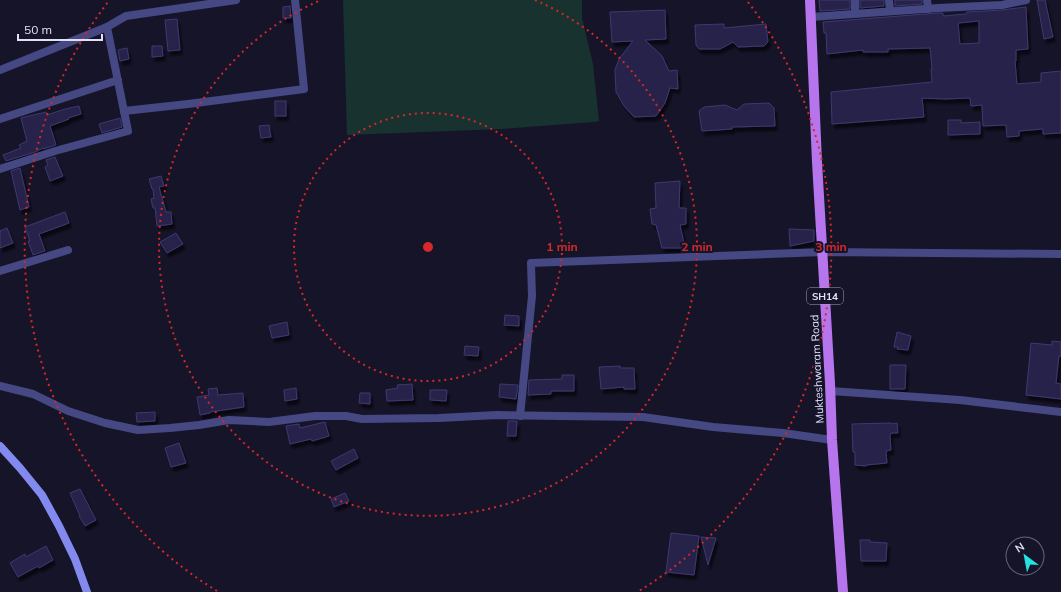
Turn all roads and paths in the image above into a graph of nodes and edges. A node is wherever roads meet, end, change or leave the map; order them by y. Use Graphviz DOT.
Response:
graph roads {
  1 [pos="236,0"];
  2 [pos="296,0"];
  3 [pos="810,0"];
  4 [pos="855,0"];
  5 [pos="889,0"];
  6 [pos="1026,0"];
  7 [pos="928,4"];
  8 [pos="890,11"];
  9 [pos="856,14"];
  10 [pos="810,17"];
  11 [pos="107,27"];
  12 [pos="0,70"];
  13 [pos="118,80"];
  14 [pos="124,111"];
  15 [pos="0,119"];
  16 [pos="0,169"];
  17 [pos="68,250"];
  18 [pos="823,252"];
  19 [pos="1061,254"];
  20 [pos="0,271"];
  21 [pos="0,386"];
  22 [pos="831,391"];
  23 [pos="1061,412"];
  24 [pos="520,416"];
  25 [pos="832,440"];
  26 [pos="0,446"];
  27 [pos="87,592"];
  28 [pos="843,592"];
  1 -- 11 [label="street"];
  2 -- 14 [label="street"];
  3 -- 10 [label="main road, Mukteshwaram Road / SH14"];
  4 -- 9 [label="street"];
  5 -- 8 [label="street"];
  6 -- 7 [label="street"];
  7 -- 8 [label="street"];
  8 -- 9 [label="street"];
  9 -- 10 [label="street"];
  10 -- 18 [label="main road, Mukteshwaram Road / SH14"];
  11 -- 12 [label="street"];
  11 -- 13 [label="street"];
  13 -- 14 [label="street"];
  13 -- 15 [label="street"];
  14 -- 16 [label="street"];
  17 -- 20 [label="street"];
  18 -- 19 [label="street"];
  18 -- 22 [label="main road, Mukteshwaram Road / SH14"];
  18 -- 24 [label="street"];
  21 -- 24 [label="street"];
  22 -- 23 [label="street"];
  22 -- 25 [label="main road, Mukteshwaram Road / SH14"];
  24 -- 25 [label="street"];
  25 -- 28 [label="main road, Mukteshwaram Road / SH14"];
  26 -- 27 [label="main road"];
}
